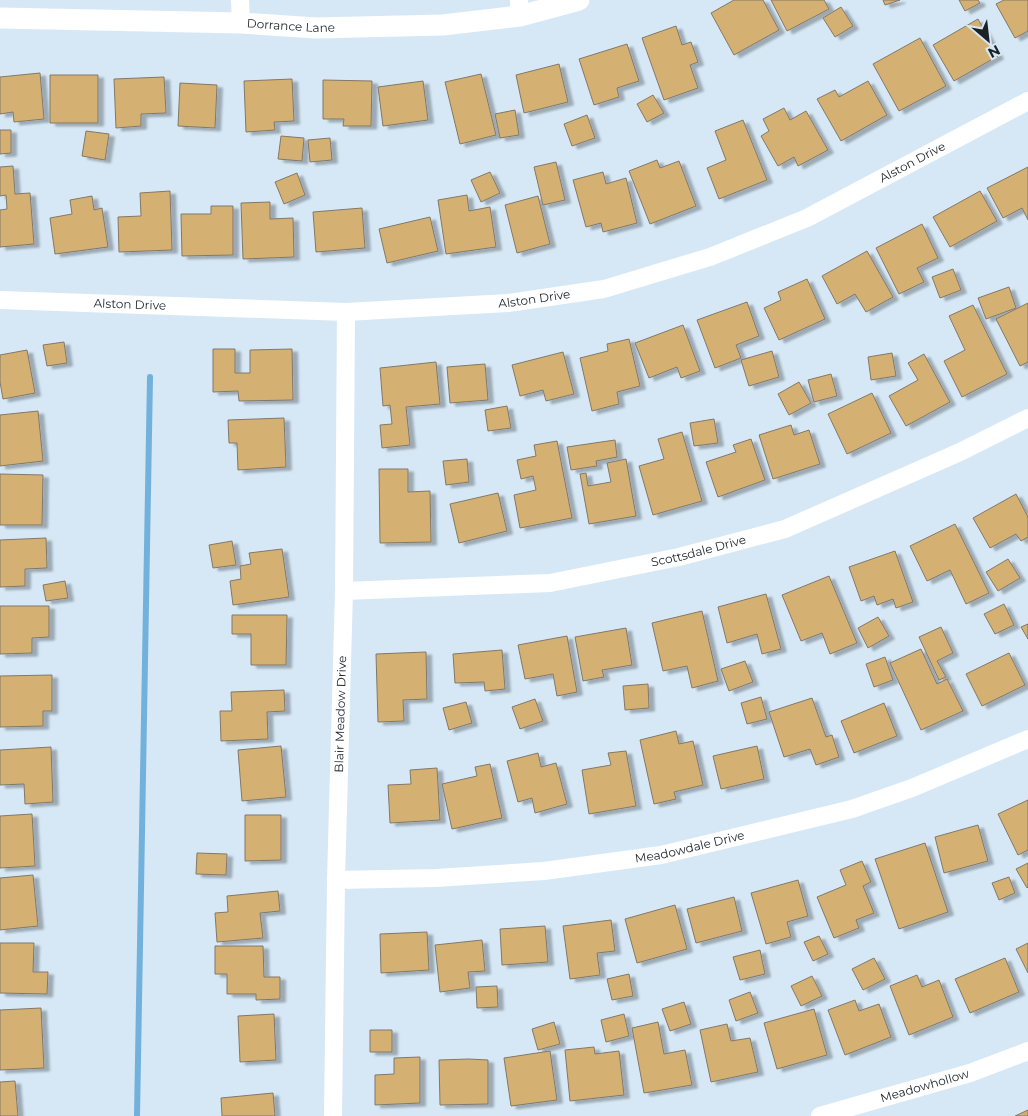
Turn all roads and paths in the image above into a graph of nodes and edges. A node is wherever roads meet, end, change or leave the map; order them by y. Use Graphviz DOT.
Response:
graph roads {
  1 [pos="240,0"];
  2 [pos="579,0"];
  3 [pos="520,8"];
  4 [pos="0,18"];
  5 [pos="241,23"];
  6 [pos="1028,101"];
  7 [pos="0,300"];
  8 [pos="346,312"];
  9 [pos="1028,418"];
  10 [pos="344,591"];
  11 [pos="1028,740"];
  12 [pos="336,880"];
  13 [pos="1028,1051"];
  14 [pos="333,1116"];
  15 [pos="820,1116"];
  1 -- 5 [label="street"];
  2 -- 3 [label="street, Dorrance Lane"];
  3 -- 5 [label="street, Dorrance Lane"];
  4 -- 5 [label="street, Dorrance Lane"];
  6 -- 8 [label="street, Alston Drive"];
  7 -- 8 [label="street, Alston Drive"];
  8 -- 10 [label="street, Blair Meadow Drive"];
  9 -- 10 [label="street, Scottsdale Drive"];
  10 -- 12 [label="street, Blair Meadow Drive"];
  11 -- 12 [label="street, Meadowdale Drive"];
  12 -- 14 [label="street, Blair Meadow Drive"];
  13 -- 15 [label="street, Meadowhollow"];
}
